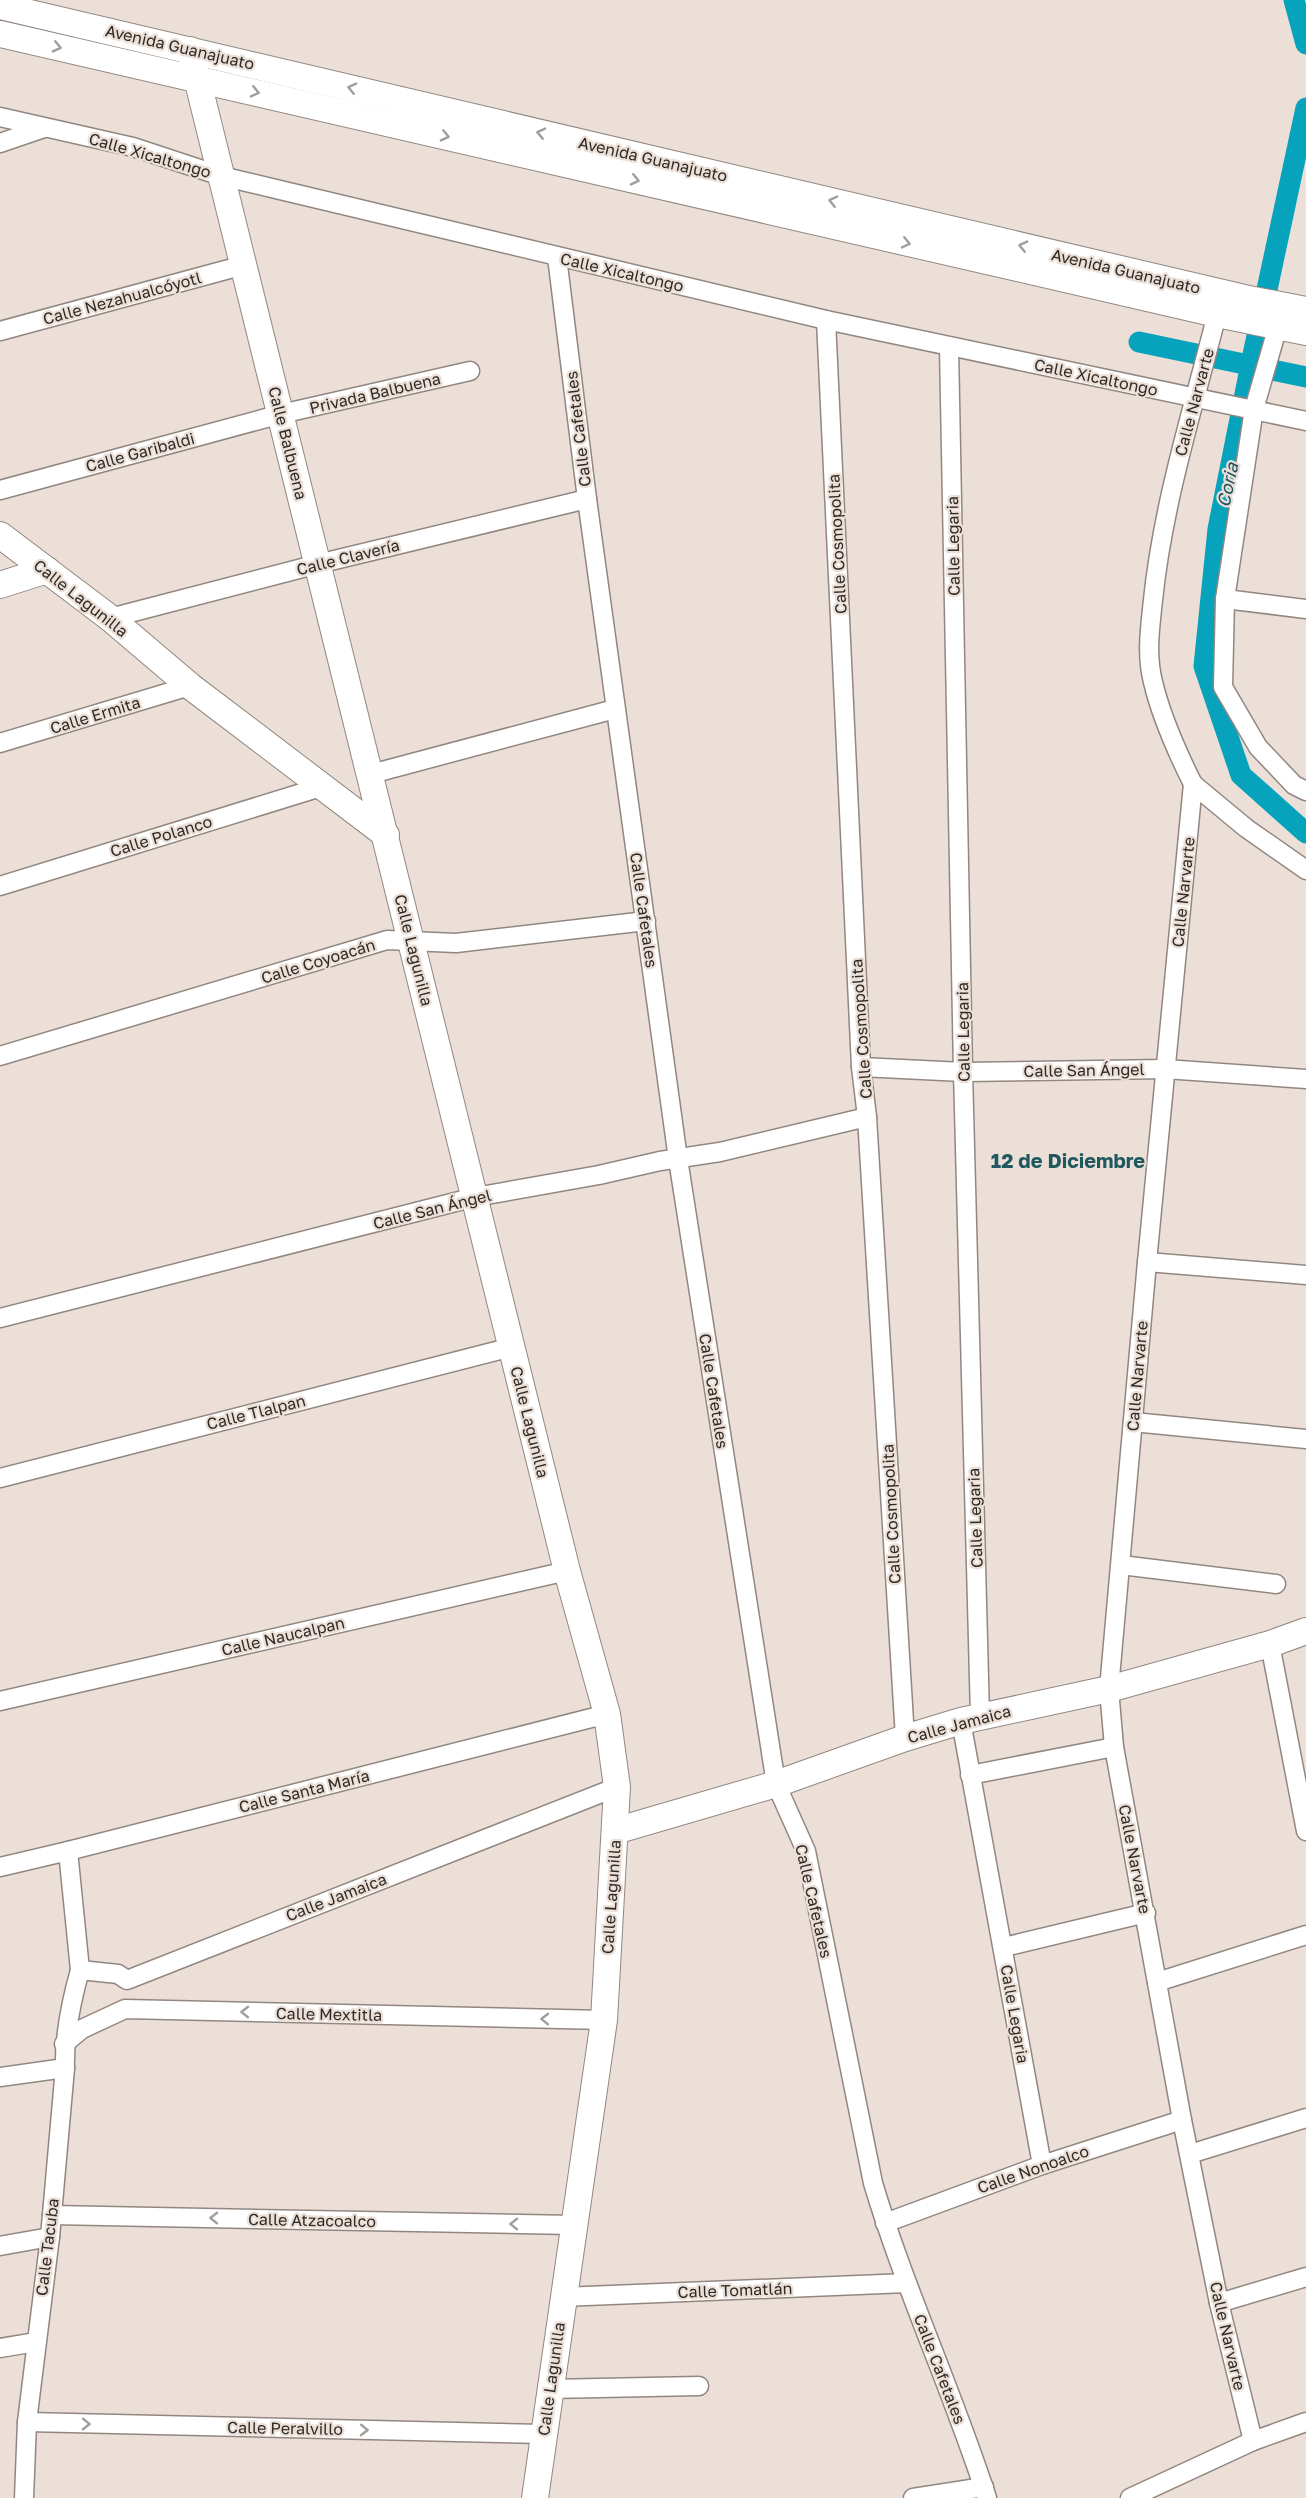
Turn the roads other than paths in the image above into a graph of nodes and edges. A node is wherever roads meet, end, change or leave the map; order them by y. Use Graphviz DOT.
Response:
graph roads {
  1 [pos="0,6"];
  2 [pos="0,34"];
  3 [pos="190,50"];
  4 [pos="198,79"];
  5 [pos="0,117"];
  6 [pos="46,128"];
  7 [pos="0,143"];
  8 [pos="221,176"];
  9 [pos="557,257"];
  10 [pos="244,265"];
  11 [pos="1306,310"];
  12 [pos="1220,315"];
  13 [pos="1274,318"];
  14 [pos="826,320"];
  15 [pos="0,331"];
  16 [pos="1306,332"];
  17 [pos="950,347"];
  18 [pos="470,371"];
  19 [pos="1199,394"];
  20 [pos="1253,405"];
  21 [pos="281,414"];
  22 [pos="1306,421"];
  23 [pos="0,490"];
  24 [pos="586,499"];
  25 [pos="0,535"];
  26 [pos="318,564"];
  27 [pos="47,570"];
  28 [pos="0,585"];
  29 [pos="1225,599"];
  30 [pos="1306,609"];
  31 [pos="110,618"];
  32 [pos="190,686"];
  33 [pos="615,709"];
  34 [pos="0,743"];
  35 [pos="371,774"];
  36 [pos="1193,784"];
  37 [pos="321,787"];
  38 [pos="1306,791"];
  39 [pos="386,836"];
  40 [pos="1306,870"];
  41 [pos="0,886"];
  42 [pos="646,921"];
  43 [pos="411,940"];
  44 [pos="0,1056"];
  45 [pos="861,1067"];
  46 [pos="1165,1069"];
  47 [pos="963,1072"];
  48 [pos="1306,1079"];
  49 [pos="867,1117"];
  50 [pos="678,1159"];
  51 [pos="475,1197"];
  52 [pos="1147,1262"];
  53 [pos="1306,1275"];
  54 [pos="0,1318"];
  55 [pos="512,1347"];
  56 [pos="1133,1422"];
  57 [pos="1306,1439"];
  58 [pos="0,1478"];
  59 [pos="1121,1565"];
  60 [pos="567,1572"];
  61 [pos="1276,1584"];
  62 [pos="1306,1632"];
  63 [pos="1270,1644"];
  64 [pos="1109,1689"];
  65 [pos="0,1701"];
  66 [pos="608,1714"];
  67 [pos="971,1719"];
  68 [pos="905,1738"];
  69 [pos="1114,1747"];
  70 [pos="970,1775"];
  71 [pos="776,1784"];
  72 [pos="617,1787"];
  73 [pos="615,1831"];
  74 [pos="1306,1831"];
  75 [pos="68,1851"];
  76 [pos="0,1867"];
  77 [pos="1146,1913"];
  78 [pos="1306,1935"];
  79 [pos="1004,1947"];
  80 [pos="80,1970"];
  81 [pos="127,1980"];
  82 [pos="1158,1982"];
  83 [pos="125,2009"];
  84 [pos="604,2020"];
  85 [pos="64,2044"];
  86 [pos="65,2068"];
  87 [pos="0,2077"];
  88 [pos="1306,2118"];
  89 [pos="1182,2120"];
  90 [pos="1190,2154"];
  91 [pos="1042,2165"];
  92 [pos="52,2215"];
  93 [pos="885,2223"];
  94 [pos="573,2225"];
  95 [pos="50,2237"];
  96 [pos="0,2246"];
  97 [pos="1306,2277"];
  98 [pos="907,2283"];
  99 [pos="562,2297"];
  100 [pos="1219,2303"];
  101 [pos="36,2342"];
  102 [pos="0,2348"];
  103 [pos="699,2386"];
  104 [pos="549,2389"];
  105 [pos="27,2422"];
  106 [pos="1306,2422"];
  107 [pos="544,2434"];
  108 [pos="1253,2442"];
  109 [pos="986,2492"];
  110 [pos="24,2498"];
  111 [pos="535,2498"];
  112 [pos="913,2498"];
  113 [pos="1130,2498"];
  1 -- 3 [label="street, Avenida Guanajuato"];
  2 -- 4 [label="street, Avenida Guanajuato, one-way"];
  3 -- 4 [label="street, Calle Balbuena"];
  13 -- 3 [label="street, Avenida Guanajuato, one-way"];
  4 -- 8 [label="street, Calle Balbuena"];
  4 -- 12 [label="street, Avenida Guanajuato, one-way"];
  5 -- 6 [label="street, Calle Xicaltongo"];
  6 -- 7 [label="street"];
  6 -- 8 [label="street, Calle Xicaltongo"];
  8 -- 9 [label="street, Calle Xicaltongo"];
  8 -- 10 [label="street, Calle Balbuena"];
  9 -- 14 [label="street, Calle Xicaltongo"];
  9 -- 24 [label="street, Calle Cafetales"];
  10 -- 15 [label="street, Calle Nezahualcóyotl"];
  10 -- 21 [label="street, Calle Balbuena"];
  11 -- 13 [label="street, Avenida Guanajuato"];
  12 -- 13 [label="street, Avenida Guanajuato"];
  12 -- 19 [label="street, Calle Narvarte"];
  13 -- 16 [label="street, Avenida Guanajuato"];
  13 -- 20 [label="street"];
  14 -- 17 [label="street, Calle Xicaltongo"];
  14 -- 45 [label="street, Calle Cosmopolita"];
  17 -- 19 [label="street, Calle Xicaltongo"];
  17 -- 47 [label="street, Calle Legaria"];
  18 -- 21 [label="street, Privada Balbuena"];
  19 -- 20 [label="street, Calle Xicaltongo"];
  19 -- 36 [label="street, Calle Narvarte"];
  20 -- 22 [label="street, Calle Xicaltongo"];
  20 -- 29 [label="street"];
  21 -- 23 [label="street, Calle Garibaldi"];
  21 -- 26 [label="street, Calle Balbuena"];
  24 -- 26 [label="street, Calle Clavería"];
  24 -- 33 [label="street, Calle Cafetales"];
  25 -- 27 [label="street, Calle Lagunilla"];
  26 -- 31 [label="street, Calle Clavería"];
  26 -- 35 [label="street, Calle Balbuena"];
  27 -- 28 [label="street"];
  27 -- 31 [label="street, Calle Lagunilla"];
  29 -- 30 [label="street"];
  29 -- 38 [label="street"];
  31 -- 32 [label="street, Calle Lagunilla"];
  32 -- 34 [label="street, Calle Ermita"];
  32 -- 37 [label="street, Calle Lagunilla"];
  33 -- 35 [label="street"];
  33 -- 42 [label="street, Calle Cafetales"];
  35 -- 39 [label="street, Calle Balbuena"];
  36 -- 40 [label="street"];
  36 -- 46 [label="street, Calle Narvarte"];
  37 -- 39 [label="street, Calle Lagunilla"];
  37 -- 41 [label="street, Calle Polanco"];
  39 -- 43 [label="street, Calle Lagunilla"];
  42 -- 43 [label="street, Calle Coyoacán"];
  42 -- 50 [label="street, Calle Cafetales"];
  43 -- 44 [label="street, Calle Coyoacán"];
  43 -- 51 [label="street, Calle Lagunilla"];
  45 -- 47 [label="street, Calle San Ángel"];
  45 -- 49 [label="street, Calle Cosmopolita"];
  46 -- 47 [label="street, Calle San Ángel"];
  46 -- 48 [label="street, Calle San Ángel"];
  46 -- 52 [label="street, Calle Narvarte"];
  47 -- 67 [label="street, Calle Legaria"];
  49 -- 50 [label="street, Calle San Ángel"];
  49 -- 68 [label="street, Calle Cosmopolita"];
  50 -- 51 [label="street, Calle San Ángel"];
  50 -- 71 [label="street, Calle Cafetales"];
  51 -- 54 [label="street, Calle San Ángel"];
  51 -- 55 [label="street, Calle Lagunilla"];
  52 -- 53 [label="street"];
  52 -- 56 [label="street, Calle Narvarte"];
  55 -- 58 [label="street, Calle Tlalpan"];
  55 -- 60 [label="street, Calle Lagunilla"];
  56 -- 57 [label="street"];
  56 -- 59 [label="street, Calle Narvarte"];
  59 -- 61 [label="street"];
  59 -- 64 [label="street, Calle Narvarte"];
  60 -- 65 [label="street, Calle Naucalpan"];
  60 -- 66 [label="street, Calle Lagunilla"];
  62 -- 63 [label="street, Calle Jamaica"];
  63 -- 64 [label="street, Calle Jamaica"];
  63 -- 74 [label="street"];
  64 -- 67 [label="street, Calle Jamaica"];
  64 -- 69 [label="street, Calle Narvarte"];
  66 -- 72 [label="street, Calle Lagunilla"];
  66 -- 75 [label="street, Calle Santa María"];
  67 -- 68 [label="street, Calle Jamaica"];
  67 -- 70 [label="street, Calle Legaria"];
  68 -- 71 [label="street, Calle Jamaica"];
  69 -- 70 [label="street"];
  69 -- 77 [label="street, Calle Narvarte"];
  70 -- 79 [label="street, Calle Legaria"];
  71 -- 73 [label="street, Calle Jamaica"];
  71 -- 93 [label="street, Calle Cafetales"];
  72 -- 73 [label="street, Calle Lagunilla"];
  72 -- 81 [label="street, Calle Jamaica"];
  73 -- 84 [label="street, Calle Lagunilla"];
  75 -- 76 [label="street, Calle Santa María"];
  75 -- 80 [label="street"];
  77 -- 79 [label="street"];
  77 -- 82 [label="street, Calle Narvarte"];
  78 -- 82 [label="street"];
  79 -- 91 [label="street, Calle Legaria"];
  80 -- 81 [label="street"];
  80 -- 85 [label="street, Calle Tacuba"];
  81 -- 83 [label="street"];
  82 -- 89 [label="street, Calle Narvarte"];
  84 -- 83 [label="street, Calle Mextitla, one-way"];
  83 -- 85 [label="street, Calle Mextitla"];
  84 -- 94 [label="street, Calle Lagunilla"];
  85 -- 86 [label="street, Calle Tacuba"];
  86 -- 87 [label="street"];
  86 -- 92 [label="street, Calle Tacuba"];
  88 -- 90 [label="street"];
  89 -- 90 [label="street, Calle Narvarte"];
  89 -- 91 [label="street, Calle Nonoalco"];
  90 -- 100 [label="street, Calle Narvarte"];
  91 -- 93 [label="street, Calle Nonoalco"];
  94 -- 92 [label="street, Calle Atzacoalco, one-way"];
  92 -- 95 [label="street, Calle Tacuba"];
  93 -- 98 [label="street, Calle Cafetales"];
  94 -- 99 [label="street, Calle Lagunilla"];
  95 -- 96 [label="street"];
  95 -- 101 [label="street, Calle Tacuba"];
  97 -- 100 [label="street"];
  98 -- 99 [label="street, Calle Tomatlán"];
  98 -- 109 [label="street, Calle Cafetales"];
  99 -- 104 [label="street, Calle Lagunilla"];
  100 -- 108 [label="street, Calle Narvarte"];
  101 -- 102 [label="street"];
  101 -- 105 [label="street, Calle Tacuba"];
  103 -- 104 [label="street"];
  104 -- 107 [label="street, Calle Lagunilla"];
  105 -- 107 [label="street, Calle Peralvillo, one-way"];
  105 -- 110 [label="street, Calle Tacuba"];
  106 -- 108 [label="street"];
  107 -- 111 [label="street, Calle Lagunilla"];
  108 -- 113 [label="street"];
  109 -- 112 [label="street"];
}
